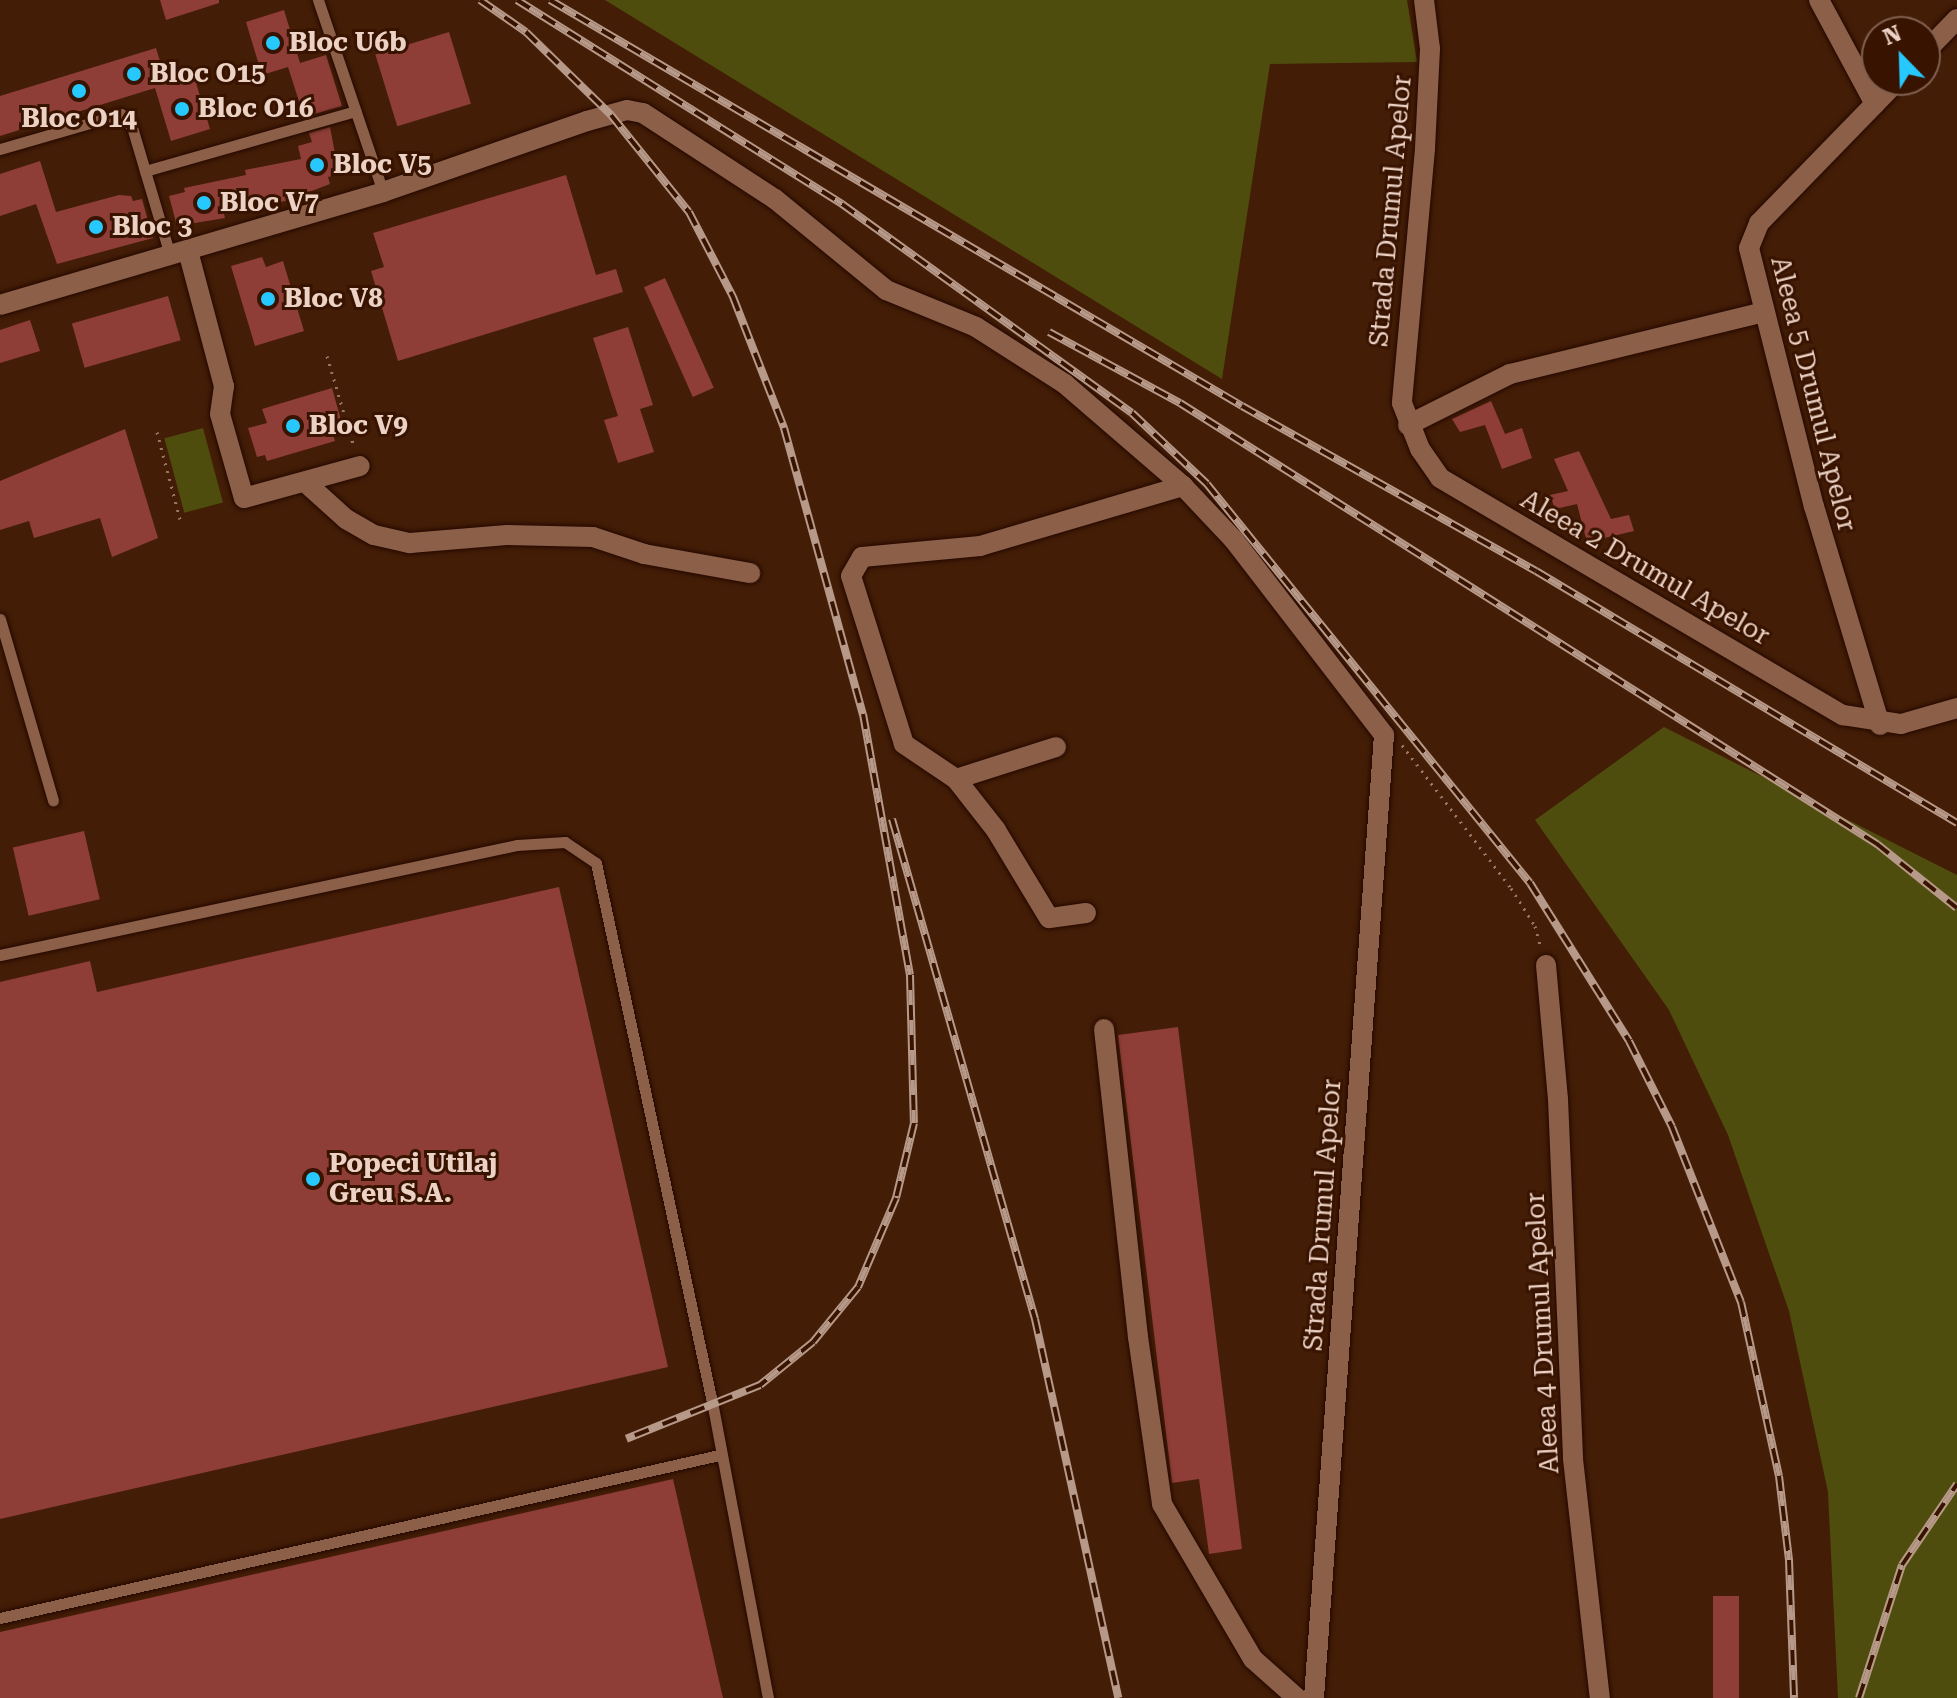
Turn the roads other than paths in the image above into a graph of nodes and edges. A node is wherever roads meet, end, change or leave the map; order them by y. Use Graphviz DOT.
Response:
graph roads {
  1 [pos="318,0"];
  2 [pos="1424,0"];
  3 [pos="1819,0"];
  4 [pos="1957,19"];
  5 [pos="1941,36"];
  6 [pos="1883,96"];
  7 [pos="1875,104"];
  8 [pos="356,111"];
  9 [pos="0,149"];
  10 [pos="145,171"];
  11 [pos="383,192"];
  12 [pos="179,253"];
  13 [pos="0,305"];
  14 [pos="1764,312"];
  15 [pos="1408,425"];
  16 [pos="360,466"];
  17 [pos="305,482"];
  18 [pos="1183,486"];
  19 [pos="750,573"];
  20 [pos="0,619"];
  21 [pos="1957,708"];
  22 [pos="1880,725"];
  23 [pos="1056,747"];
  24 [pos="956,779"];
  25 [pos="53,800"];
  26 [pos="1086,913"];
  27 [pos="0,955"];
  28 [pos="1546,965"];
  29 [pos="1104,1029"];
  30 [pos="719,1455"];
  31 [pos="0,1618"];
  32 [pos="768,1698"];
  33 [pos="1297,1698"];
  34 [pos="1314,1698"];
  35 [pos="1600,1698"];
  1 -- 8 [label="lane"];
  2 -- 15 [label="street, Strada Drumul Apelor"];
  3 -- 7 [label="street"];
  4 -- 5 [label="street"];
  6 -- 7 [label="street, Aleea 5 Drumul Apelor"];
  7 -- 14 [label="street, Aleea 5 Drumul Apelor"];
  8 -- 10 [label="lane"];
  8 -- 11 [label="lane"];
  9 -- 10 [label="lane"];
  10 -- 12 [label="lane"];
  11 -- 12 [label="street"];
  11 -- 18 [label="street"];
  12 -- 13 [label="street"];
  12 -- 17 [label="street"];
  14 -- 15 [label="street"];
  14 -- 22 [label="street, Aleea 5 Drumul Apelor"];
  15 -- 22 [label="street, Aleea 2 Drumul Apelor"];
  16 -- 17 [label="street"];
  17 -- 19 [label="street"];
  18 -- 24 [label="street"];
  18 -- 34 [label="street, Strada Drumul Apelor"];
  20 -- 25 [label="lane"];
  21 -- 22 [label="street"];
  23 -- 24 [label="street"];
  24 -- 26 [label="street"];
  27 -- 30 [label="lane"];
  28 -- 35 [label="street, Aleea 4 Drumul Apelor"];
  29 -- 33 [label="street"];
  30 -- 31 [label="lane"];
  30 -- 32 [label="lane"];
}
